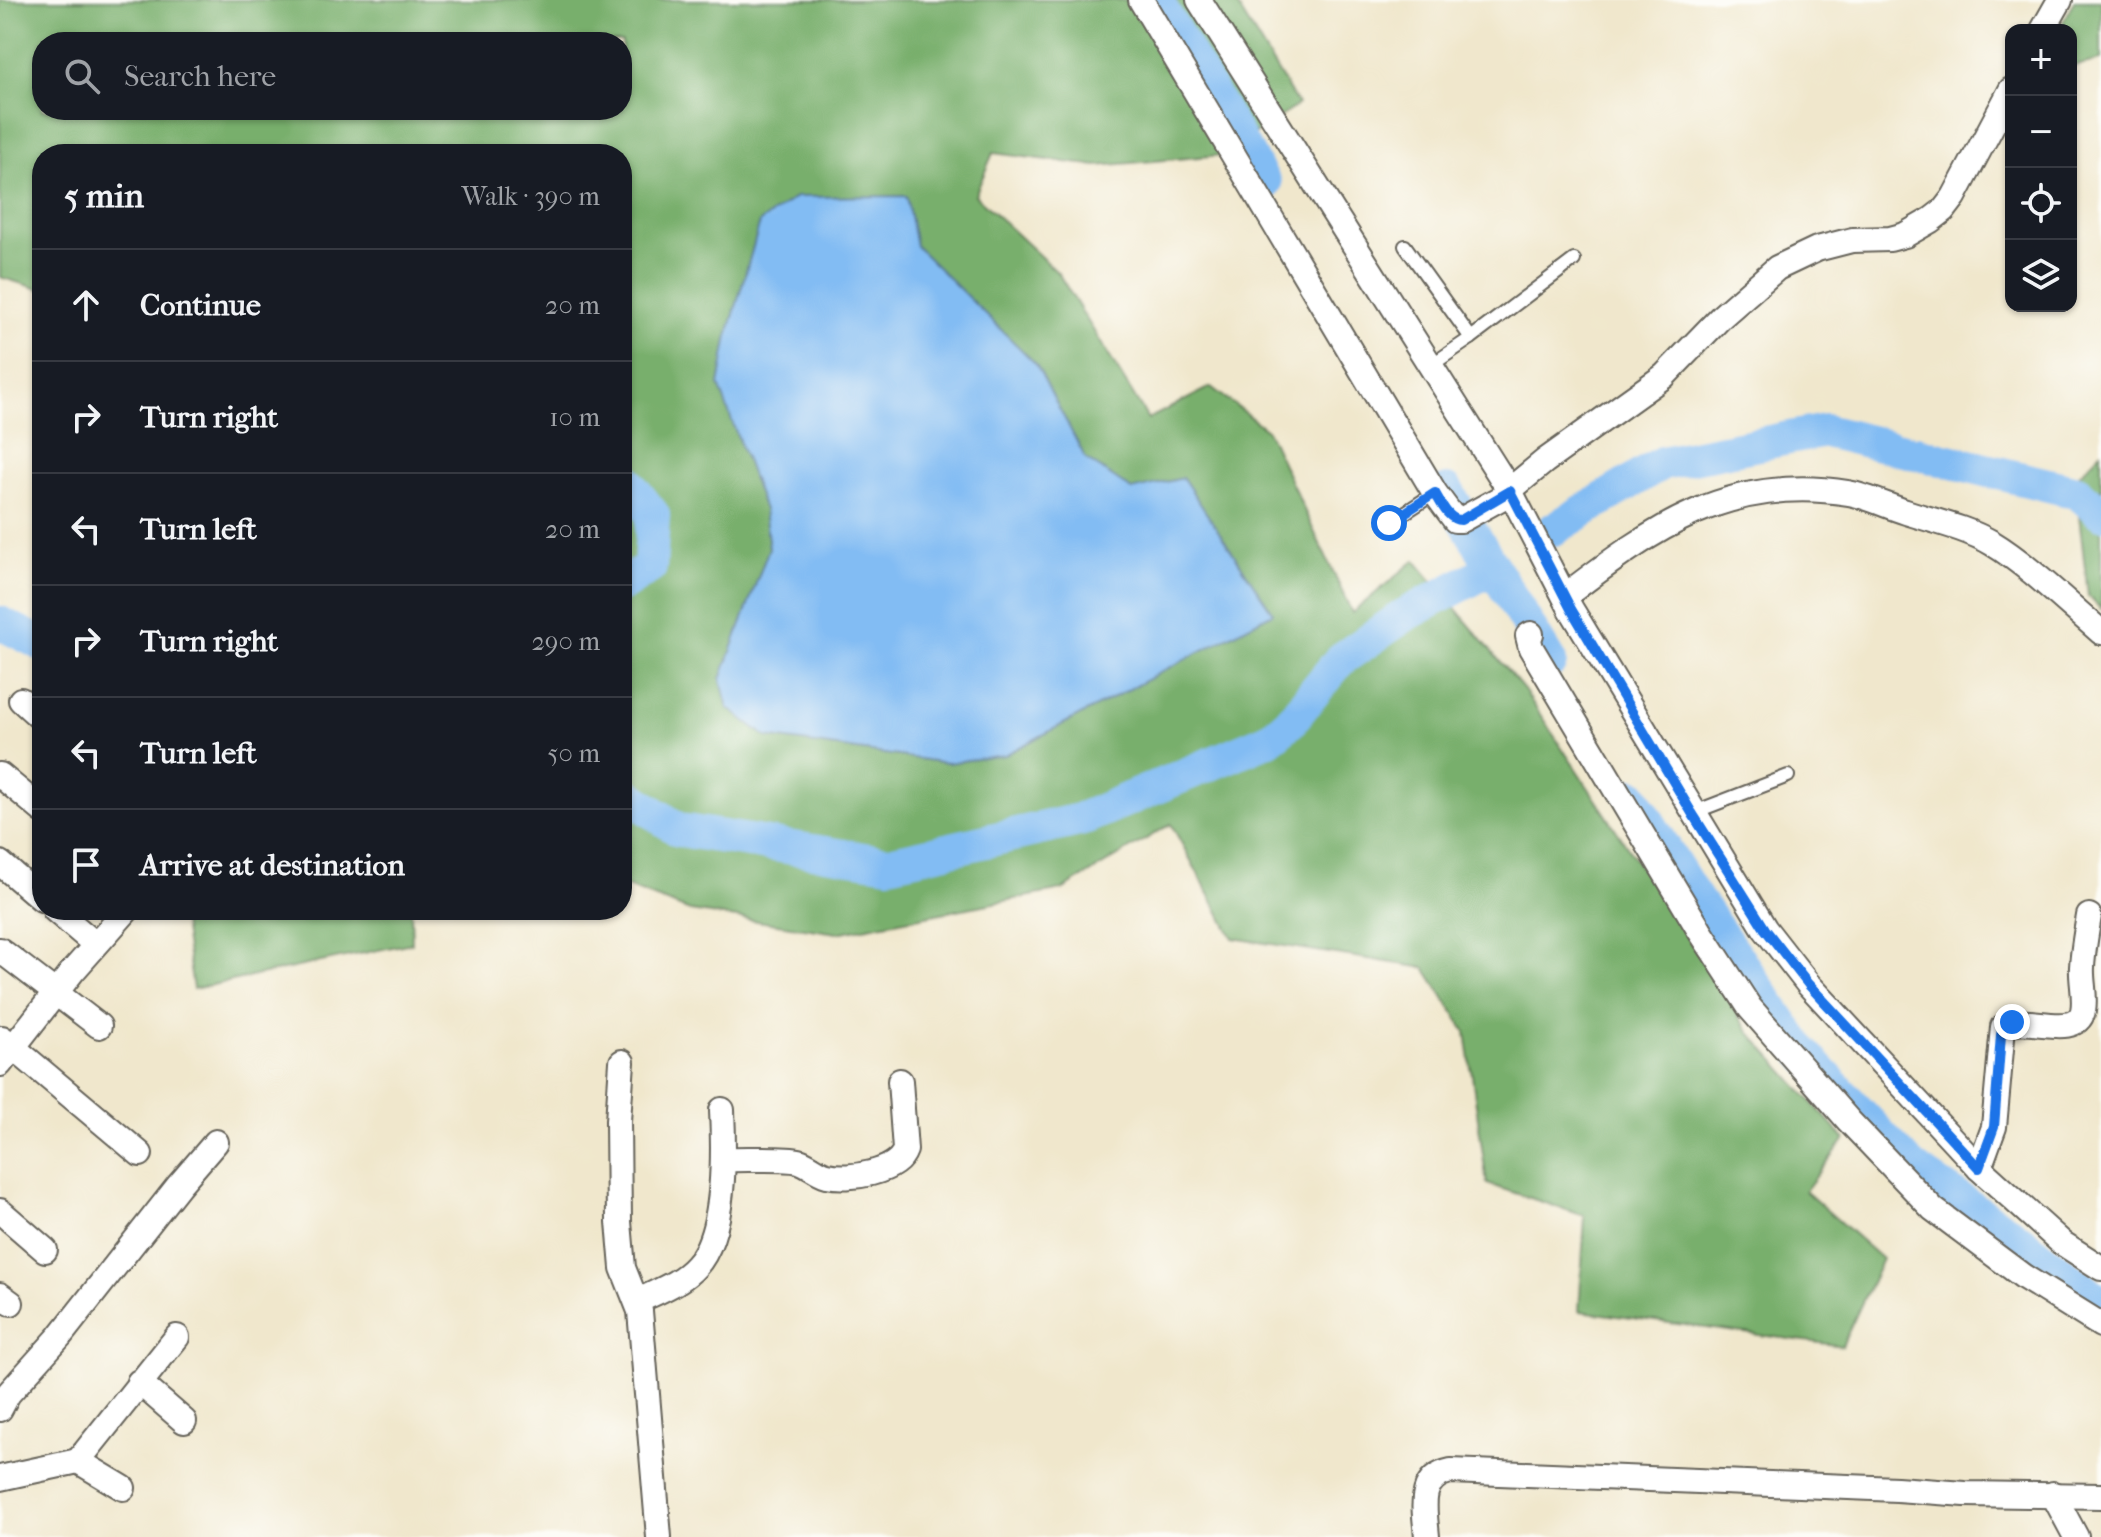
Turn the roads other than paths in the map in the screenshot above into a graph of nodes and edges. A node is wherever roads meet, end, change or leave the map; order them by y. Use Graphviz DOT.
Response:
graph roads {
  1 [pos="1141,0"];
  2 [pos="1199,0"];
  3 [pos="2060,0"];
  4 [pos="2046,24"];
  5 [pos="2008,96"];
  6 [pos="1405,246"];
  7 [pos="1574,260"];
  8 [pos="1471,338"];
  9 [pos="1430,366"];
  10 [pos="1435,493"];
  11 [pos="1509,499"];
  12 [pos="1389,523"];
  13 [pos="1561,589"];
  14 [pos="2101,632"];
  15 [pos="1531,634"];
  16 [pos="21,700"];
  17 [pos="32,710"];
  18 [pos="0,775"];
  19 [pos="1788,776"];
  20 [pos="32,802"];
  21 [pos="1692,813"];
  22 [pos="0,863"];
  23 [pos="32,890"];
  24 [pos="2089,916"];
  25 [pos="67,920"];
  26 [pos="118,920"];
  27 [pos="95,944"];
  28 [pos="0,950"];
  29 [pos="55,993"];
  30 [pos="99,1026"];
  31 [pos="4,1049"];
  32 [pos="622,1062"];
  33 [pos="900,1081"];
  34 [pos="722,1110"];
  35 [pos="216,1142"];
  36 [pos="140,1154"];
  37 [pos="723,1159"];
  38 [pos="1979,1168"];
  39 [pos="0,1211"];
  40 [pos="45,1250"];
  41 [pos="2101,1268"];
  42 [pos="638,1301"];
  43 [pos="2101,1325"];
  44 [pos="177,1337"];
  45 [pos="139,1382"];
  46 [pos="3,1397"];
  47 [pos="184,1421"];
  48 [pos="78,1461"];
  49 [pos="0,1478"];
  50 [pos="123,1488"];
  51 [pos="2053,1494"];
  52 [pos="2101,1496"];
  53 [pos="659,1537"];
  54 [pos="1427,1537"];
  55 [pos="2076,1537"];
  1 -- 10 [label="street"];
  2 -- 9 [label="street"];
  3 -- 4 [label="street"];
  5 -- 11 [label="street"];
  6 -- 8 [label="lane"];
  7 -- 8 [label="lane"];
  8 -- 9 [label="lane"];
  9 -- 11 [label="street"];
  10 -- 11 [label="street"];
  10 -- 12 [label="lane"];
  11 -- 13 [label="street"];
  13 -- 14 [label="street"];
  13 -- 21 [label="street"];
  15 -- 43 [label="street"];
  16 -- 17 [label="street"];
  18 -- 20 [label="street"];
  19 -- 21 [label="lane"];
  21 -- 38 [label="street"];
  22 -- 23 [label="street"];
  24 -- 38 [label="street"];
  25 -- 27 [label="street"];
  26 -- 27 [label="street"];
  27 -- 29 [label="street"];
  28 -- 29 [label="street"];
  29 -- 30 [label="street"];
  29 -- 31 [label="street"];
  31 -- 36 [label="street"];
  32 -- 42 [label="street"];
  33 -- 37 [label="street"];
  34 -- 37 [label="street"];
  35 -- 46 [label="street"];
  37 -- 42 [label="street"];
  38 -- 41 [label="street"];
  39 -- 40 [label="street"];
  42 -- 53 [label="street"];
  44 -- 45 [label="street"];
  45 -- 47 [label="street"];
  45 -- 48 [label="street"];
  48 -- 49 [label="street"];
  48 -- 50 [label="street"];
  51 -- 52 [label="street"];
  51 -- 54 [label="street"];
  51 -- 55 [label="street"];
}
